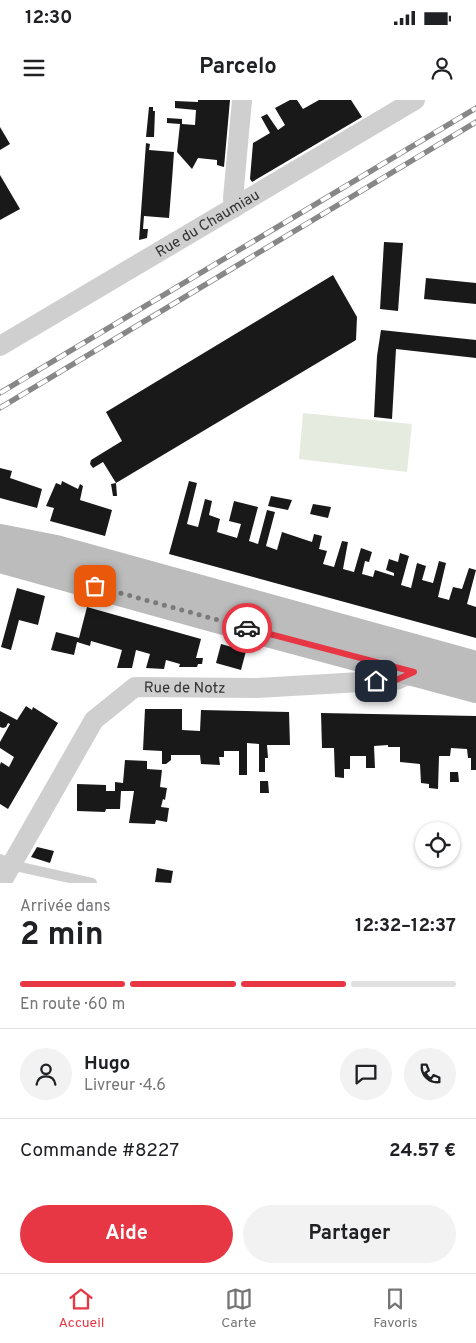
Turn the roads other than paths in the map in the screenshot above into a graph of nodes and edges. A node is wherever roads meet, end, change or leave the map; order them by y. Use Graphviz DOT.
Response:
graph roads {
  1 [pos="242,100"];
  2 [pos="415,100"];
  3 [pos="234,208"];
  4 [pos="0,346"];
  5 [pos="0,538"];
  6 [pos="0,559"];
  7 [pos="417,661"];
  8 [pos="476,665"];
  9 [pos="476,689"];
  10 [pos="6,862"];
  11 [pos="1,883"];
  12 [pos="92,883"];
  1 -- 3 [label="street"];
  2 -- 3 [label="street, Rue du Chaumiau"];
  3 -- 4 [label="street, Rue du Chaumiau"];
  5 -- 7 [label="main road"];
  6 -- 7 [label="main road"];
  7 -- 8 [label="main road"];
  7 -- 9 [label="main road"];
  7 -- 10 [label="street, Rue de Notz"];
  10 -- 11 [label="street, Rue de Notz"];
  10 -- 12 [label="lane"];
}
